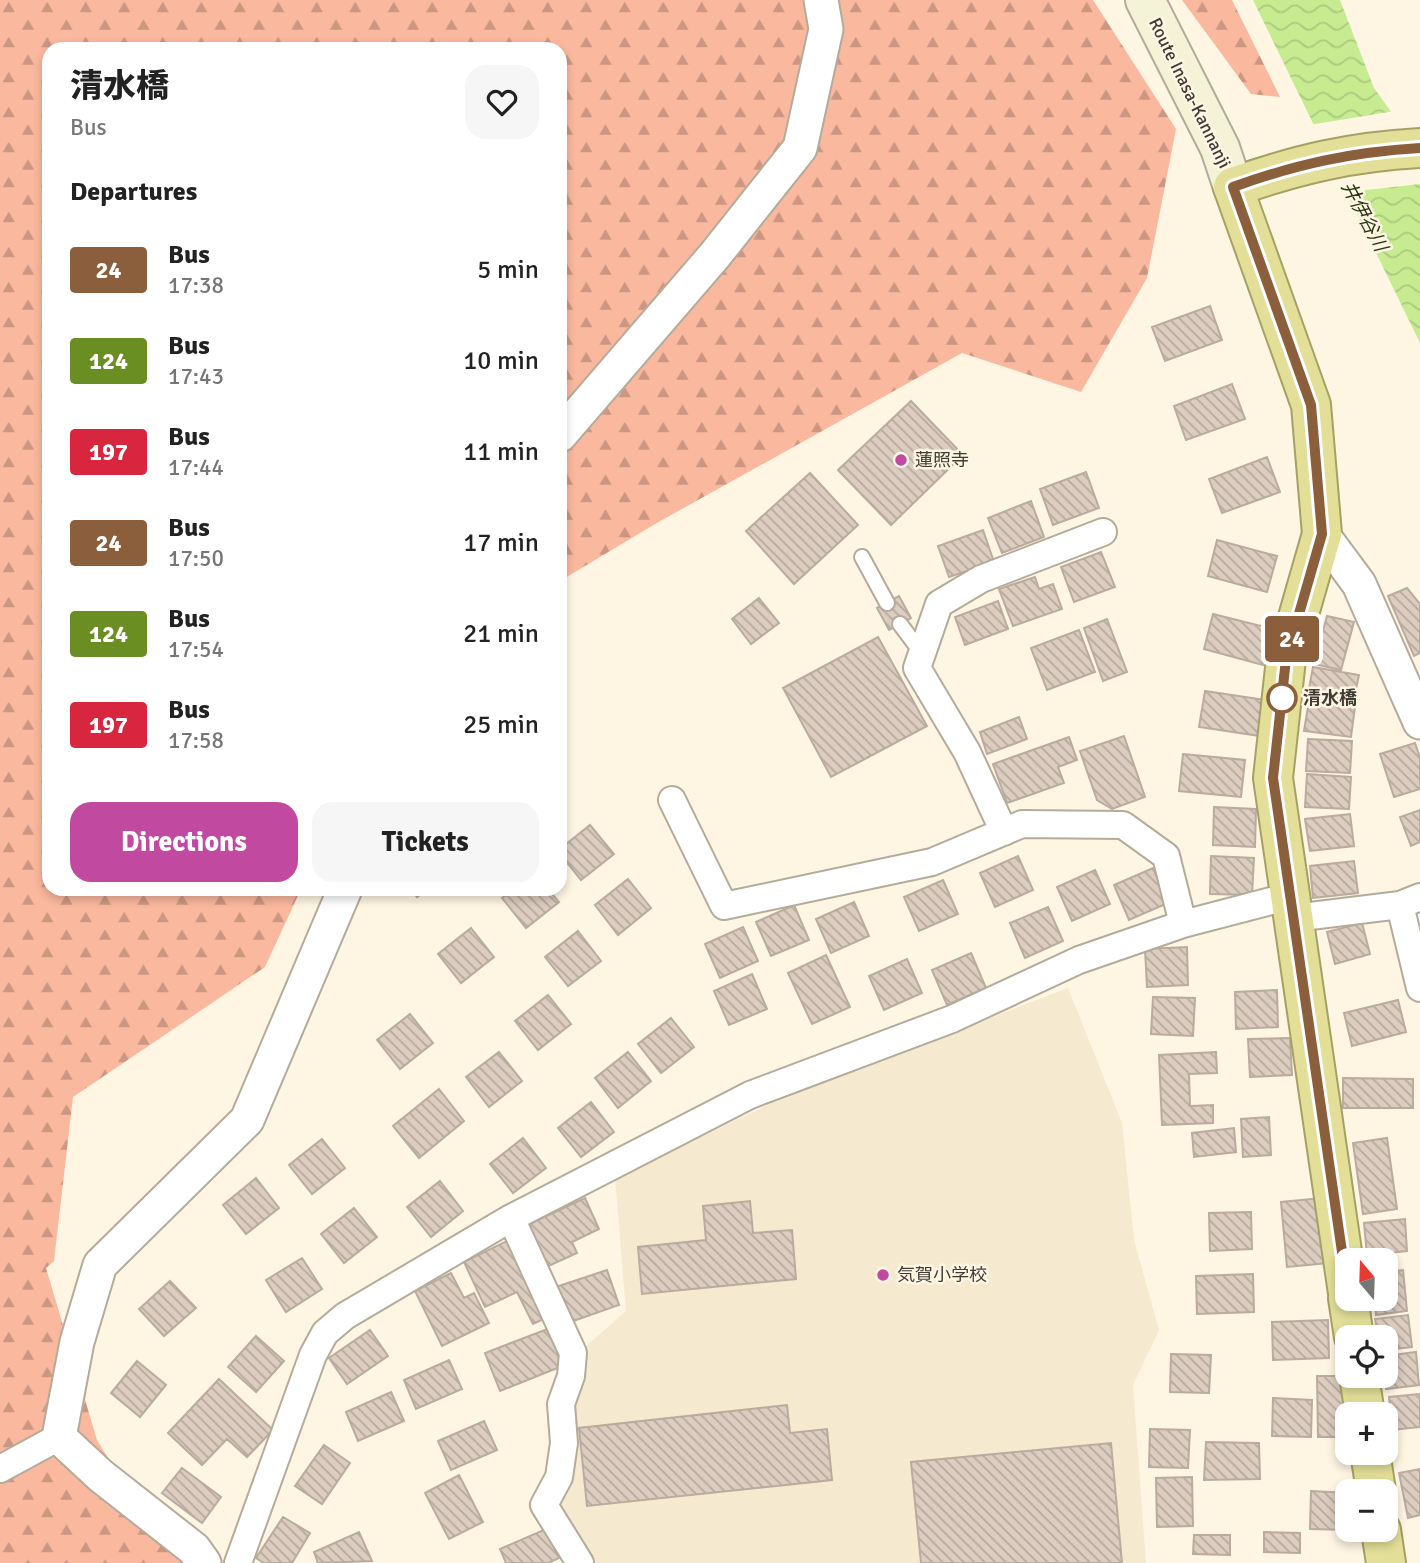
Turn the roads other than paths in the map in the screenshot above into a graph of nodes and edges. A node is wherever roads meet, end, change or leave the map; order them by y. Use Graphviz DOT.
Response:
graph roads {
  1 [pos="821,0"];
  2 [pos="1145,0"];
  3 [pos="1420,148"];
  4 [pos="1233,187"];
  5 [pos="567,427"];
  6 [pos="1103,532"];
  7 [pos="1322,534"];
  8 [pos="862,557"];
  9 [pos="887,603"];
  10 [pos="900,624"];
  11 [pos="921,652"];
  12 [pos="1420,722"];
  13 [pos="671,800"];
  14 [pos="1004,832"];
  15 [pos="342,896"];
  16 [pos="1410,901"];
  17 [pos="1292,907"];
  18 [pos="1183,924"];
  19 [pos="1420,988"];
  20 [pos="511,1218"];
  21 [pos="1341,1248"];
  22 [pos="59,1437"];
  23 [pos="0,1469"];
  24 [pos="1383,1542"];
  25 [pos="204,1563"];
  26 [pos="238,1563"];
  27 [pos="580,1563"];
  28 [pos="1386,1563"];
  1 -- 5 [label="street"];
  2 -- 4 [label="main road, Route Inasa-Kannanji"];
  3 -- 4 [label="highway"];
  4 -- 7 [label="highway"];
  6 -- 11 [label="street"];
  7 -- 12 [label="street"];
  7 -- 17 [label="highway"];
  8 -- 9 [label="lane"];
  10 -- 11 [label="lane"];
  11 -- 14 [label="street"];
  13 -- 14 [label="street"];
  14 -- 18 [label="street"];
  15 -- 22 [label="street"];
  16 -- 17 [label="street"];
  16 -- 19 [label="street"];
  17 -- 18 [label="street"];
  17 -- 21 [label="highway"];
  18 -- 20 [label="street"];
  20 -- 26 [label="street"];
  20 -- 27 [label="street"];
  22 -- 23 [label="street"];
  22 -- 25 [label="street"];
  24 -- 28 [label="highway"];
}
